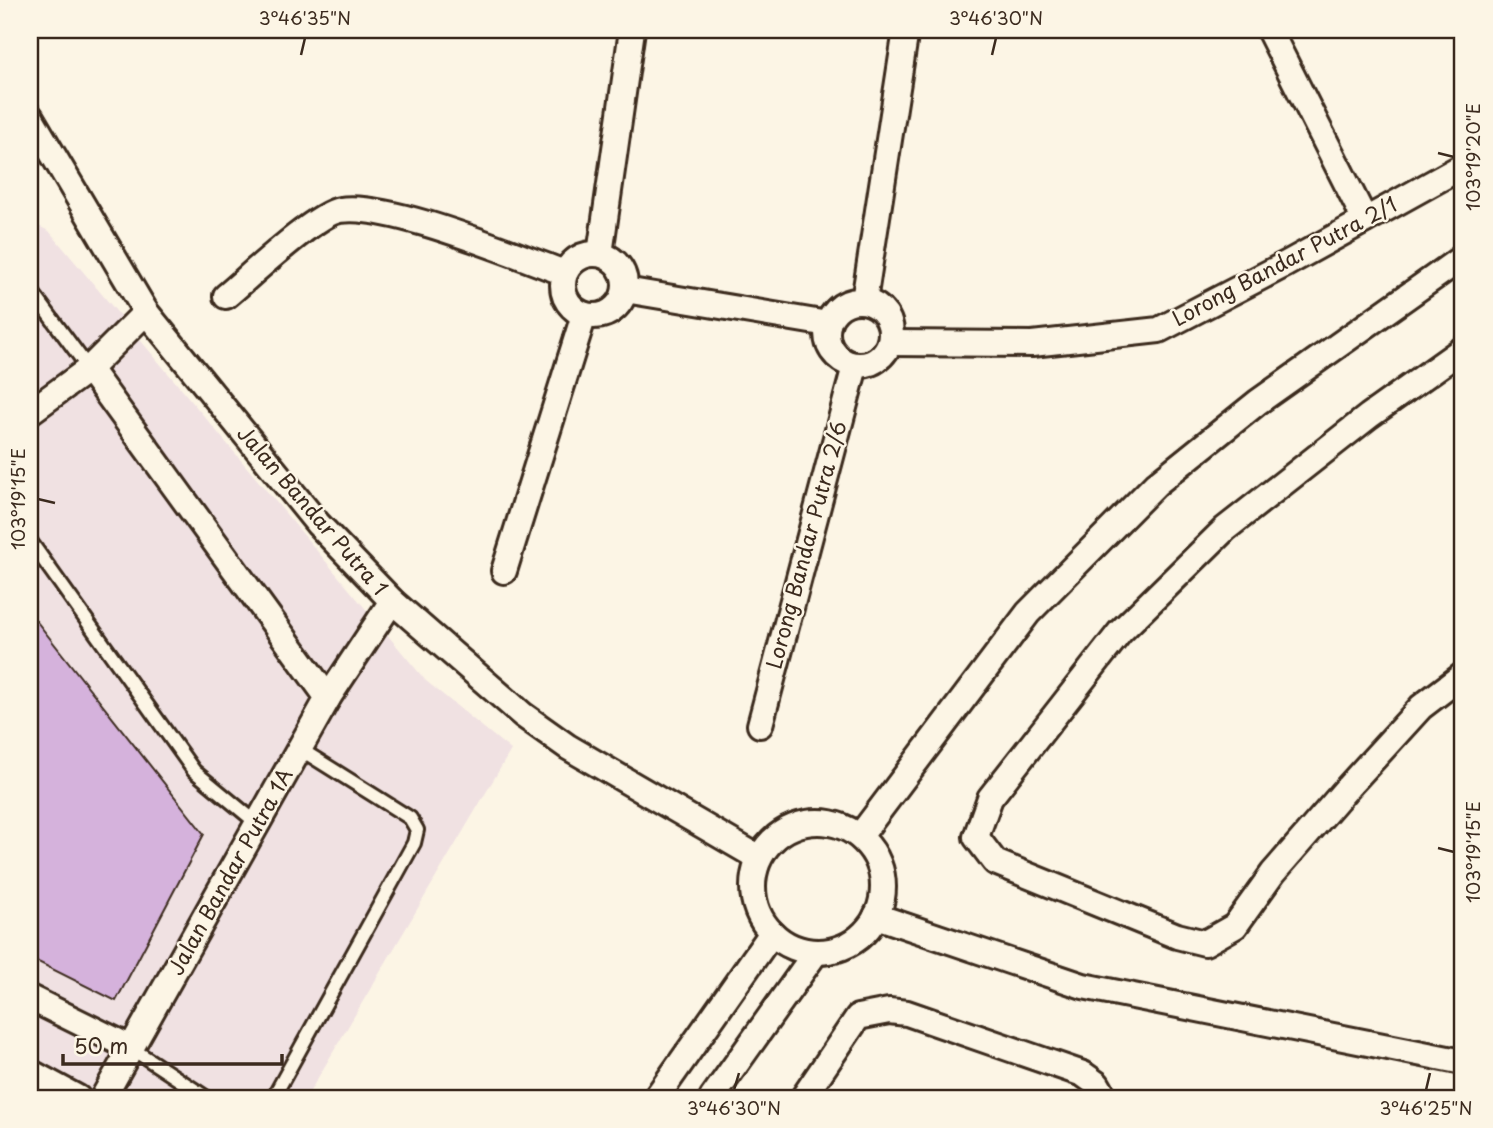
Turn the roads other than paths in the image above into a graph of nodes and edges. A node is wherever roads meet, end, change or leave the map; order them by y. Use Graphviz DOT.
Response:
graph roads {
  1 [pos="632,30"];
  2 [pos="906,30"];
  3 [pos="1269,30"];
  4 [pos="30,116"];
  5 [pos="1463,166"];
  6 [pos="1365,220"];
  7 [pos="600,254"];
  8 [pos="1463,257"];
  9 [pos="565,273"];
  10 [pos="30,289"];
  11 [pos="625,290"];
  12 [pos="226,296"];
  13 [pos="864,301"];
  14 [pos="146,312"];
  15 [pos="584,314"];
  16 [pos="828,324"];
  17 [pos="890,343"];
  18 [pos="1463,349"];
  19 [pos="855,366"];
  20 [pos="89,369"];
  21 [pos="30,412"];
  22 [pos="30,541"];
  23 [pos="504,571"];
  24 [pos="392,601"];
  25 [pos="1463,675"];
  26 [pos="328,698"];
  27 [pos="760,725"];
  28 [pos="300,749"];
  29 [pos="258,824"];
  30 [pos="860,836"];
  31 [pos="759,858"];
  32 [pos="876,916"];
  33 [pos="772,933"];
  34 [pos="817,952"];
  35 [pos="30,998"];
  36 [pos="131,1048"];
  37 [pos="1463,1062"];
  38 [pos="30,1072"];
  39 [pos="78,1098"];
  40 [pos="103,1098"];
  41 [pos="207,1098"];
  42 [pos="273,1098"];
  43 [pos="656,1098"];
  44 [pos="712,1098"];
  45 [pos="803,1098"];
  46 [pos="1105,1098"];
  1 -- 7 [label="street"];
  2 -- 13 [label="street"];
  3 -- 6 [label="street"];
  4 -- 14 [label="street, Jalan Bandar Putra 1"];
  5 -- 6 [label="street, Lorong Bandar Putra 2/1"];
  6 -- 17 [label="street, Lorong Bandar Putra 2/1"];
  7 -- 9 [label="street"];
  7 -- 11 [label="street"];
  8 -- 30 [label="street"];
  9 -- 12 [label="street"];
  9 -- 15 [label="street"];
  10 -- 20 [label="lane"];
  11 -- 15 [label="street"];
  11 -- 16 [label="street"];
  13 -- 16 [label="street"];
  13 -- 17 [label="street"];
  14 -- 20 [label="street"];
  14 -- 24 [label="street, Jalan Bandar Putra 1"];
  15 -- 23 [label="street"];
  16 -- 19 [label="street"];
  17 -- 19 [label="street"];
  18 -- 25 [label="street"];
  19 -- 27 [label="street, Lorong Bandar Putra 2/6"];
  20 -- 21 [label="street"];
  20 -- 26 [label="street"];
  22 -- 29 [label="lane"];
  24 -- 26 [label="street, Jalan Bandar Putra 1A"];
  24 -- 31 [label="street, Jalan Bandar Putra 1"];
  26 -- 28 [label="street, Jalan Bandar Putra 1A"];
  28 -- 29 [label="street, Jalan Bandar Putra 1A"];
  28 -- 42 [label="lane"];
  29 -- 36 [label="street, Jalan Bandar Putra 1A"];
  30 -- 31 [label="street"];
  30 -- 32 [label="street"];
  31 -- 33 [label="street"];
  32 -- 34 [label="street"];
  32 -- 37 [label="street"];
  33 -- 34 [label="street"];
  33 -- 43 [label="street"];
  34 -- 44 [label="street"];
  35 -- 36 [label="street"];
  36 -- 40 [label="street, Jalan Bandar Putra 1A"];
  36 -- 41 [label="lane"];
  38 -- 39 [label="street"];
  45 -- 46 [label="street"];
}
